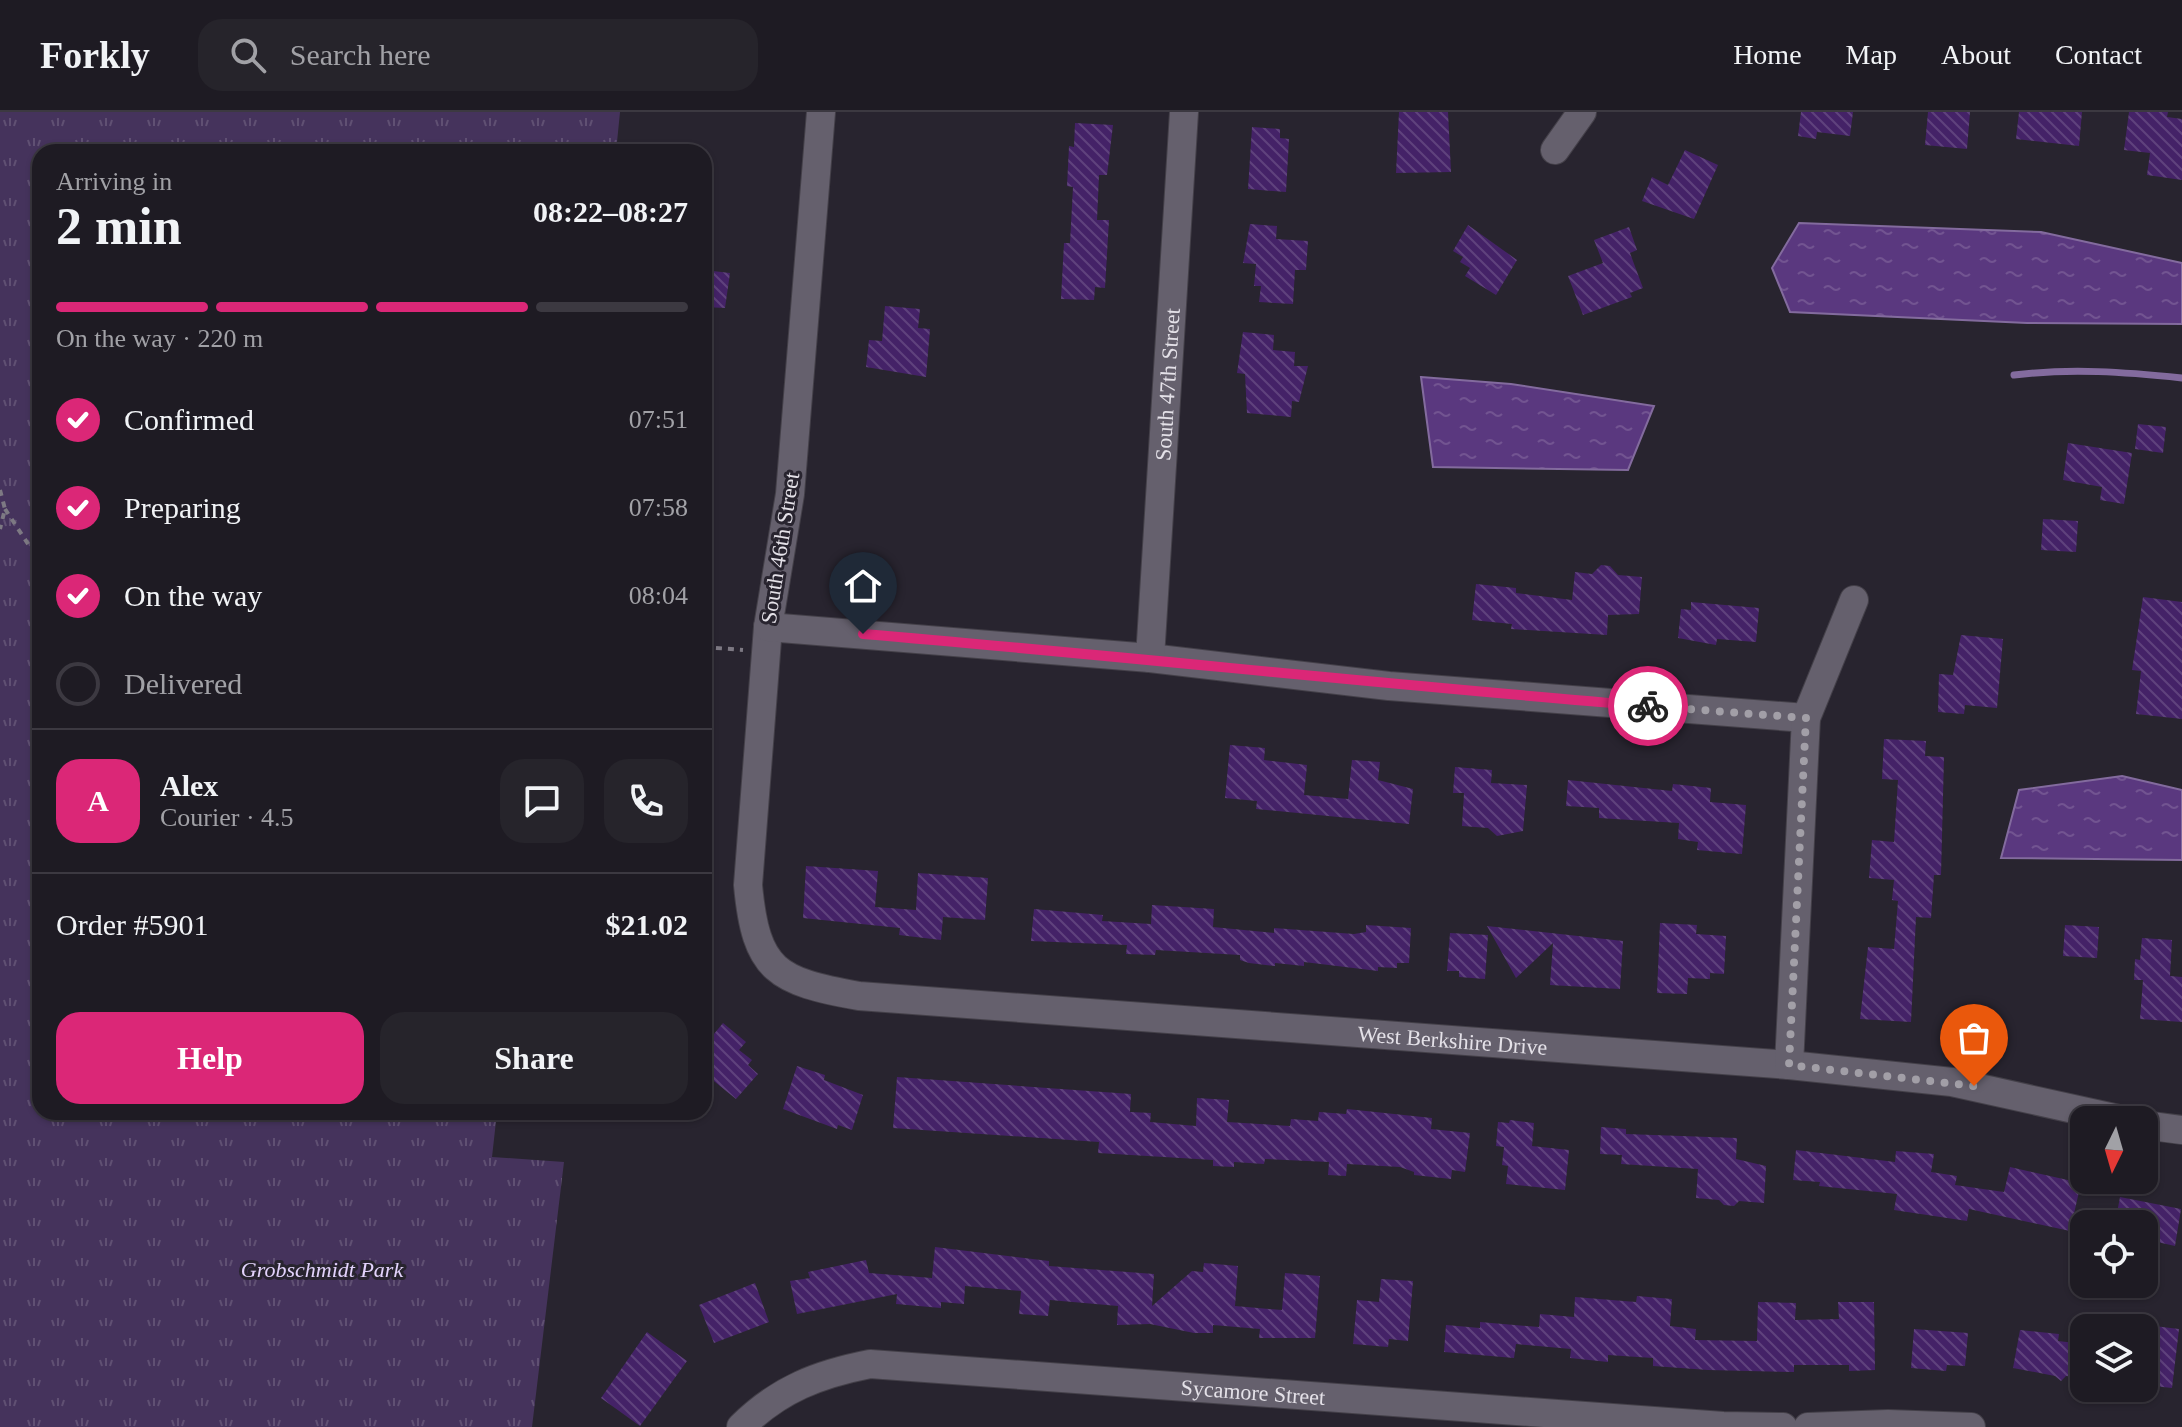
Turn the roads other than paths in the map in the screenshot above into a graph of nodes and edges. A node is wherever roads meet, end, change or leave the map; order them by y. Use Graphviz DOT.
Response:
graph roads {
  1 [pos="821,112"];
  2 [pos="1184,112"];
  3 [pos="1582,112"];
  4 [pos="1555,150"];
  5 [pos="1854,600"];
  6 [pos="766,639"];
  7 [pos="1150,658"];
  8 [pos="1806,718"];
  9 [pos="782,976"];
  10 [pos="1789,1065"];
  11 [pos="2070,1108"];
  12 [pos="2158,1127"];
  13 [pos="2182,1130"];
  14 [pos="1634,1423"];
  15 [pos="741,1427"];
  16 [pos="1783,1427"];
  17 [pos="1808,1427"];
  18 [pos="1971,1427"];
  1 -- 6 [label="street, South 46th Street"];
  2 -- 7 [label="street, South 47th Street"];
  3 -- 4 [label="street"];
  5 -- 8 [label="street"];
  6 -- 7 [label="street"];
  6 -- 9 [label="street, South 46th Street"];
  7 -- 8 [label="street"];
  8 -- 10 [label="street"];
  9 -- 10 [label="street, West Berkshire Drive"];
  10 -- 11 [label="street, West Berkshire Drive"];
  12 -- 13 [label="street"];
  14 -- 15 [label="street, Sycamore Street"];
  14 -- 16 [label="street, Sycamore Street"];
  17 -- 18 [label="street"];
}
